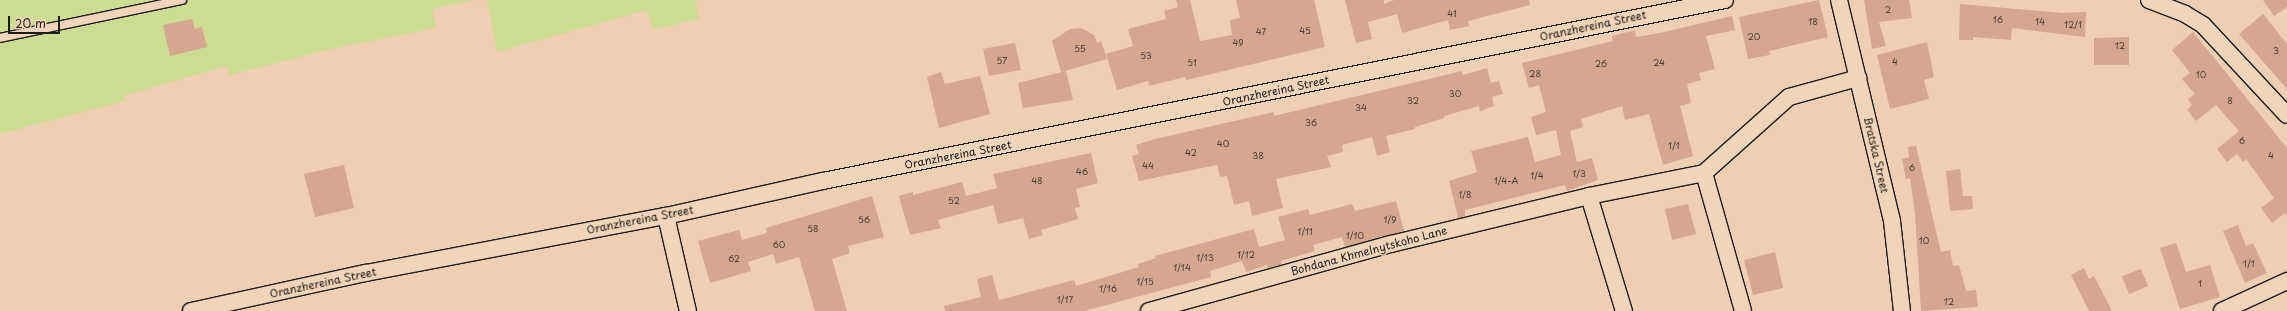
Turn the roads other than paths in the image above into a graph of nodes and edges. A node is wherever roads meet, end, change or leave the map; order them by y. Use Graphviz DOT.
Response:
graph roads {
  1 [pos="182,0"];
  2 [pos="1725,0"];
  3 [pos="1839,0"];
  4 [pos="2149,0"];
  5 [pos="0,38"];
  6 [pos="1858,78"];
  7 [pos="2287,115"];
  8 [pos="1704,173"];
  9 [pos="1589,196"];
  10 [pos="666,216"];
  11 [pos="2287,281"];
  12 [pos="191,311"];
  13 [pos="688,311"];
  14 [pos="1149,311"];
  15 [pos="1624,311"];
  16 [pos="1743,311"];
  17 [pos="1902,311"];
  18 [pos="2222,311"];
  1 -- 5 [label="lane"];
  2 -- 10 [label="street, Oranzhereina Street"];
  3 -- 6 [label="street, Bratska Street"];
  4 -- 7 [label="street"];
  6 -- 8 [label="street"];
  6 -- 17 [label="street, Bratska Street"];
  8 -- 9 [label="street, Bohdana Khmelnytskoho Lane"];
  8 -- 16 [label="street"];
  9 -- 14 [label="street, Bohdana Khmelnytskoho Lane"];
  9 -- 15 [label="street"];
  10 -- 12 [label="street, Oranzhereina Street"];
  10 -- 13 [label="street"];
  11 -- 18 [label="street"];
}
